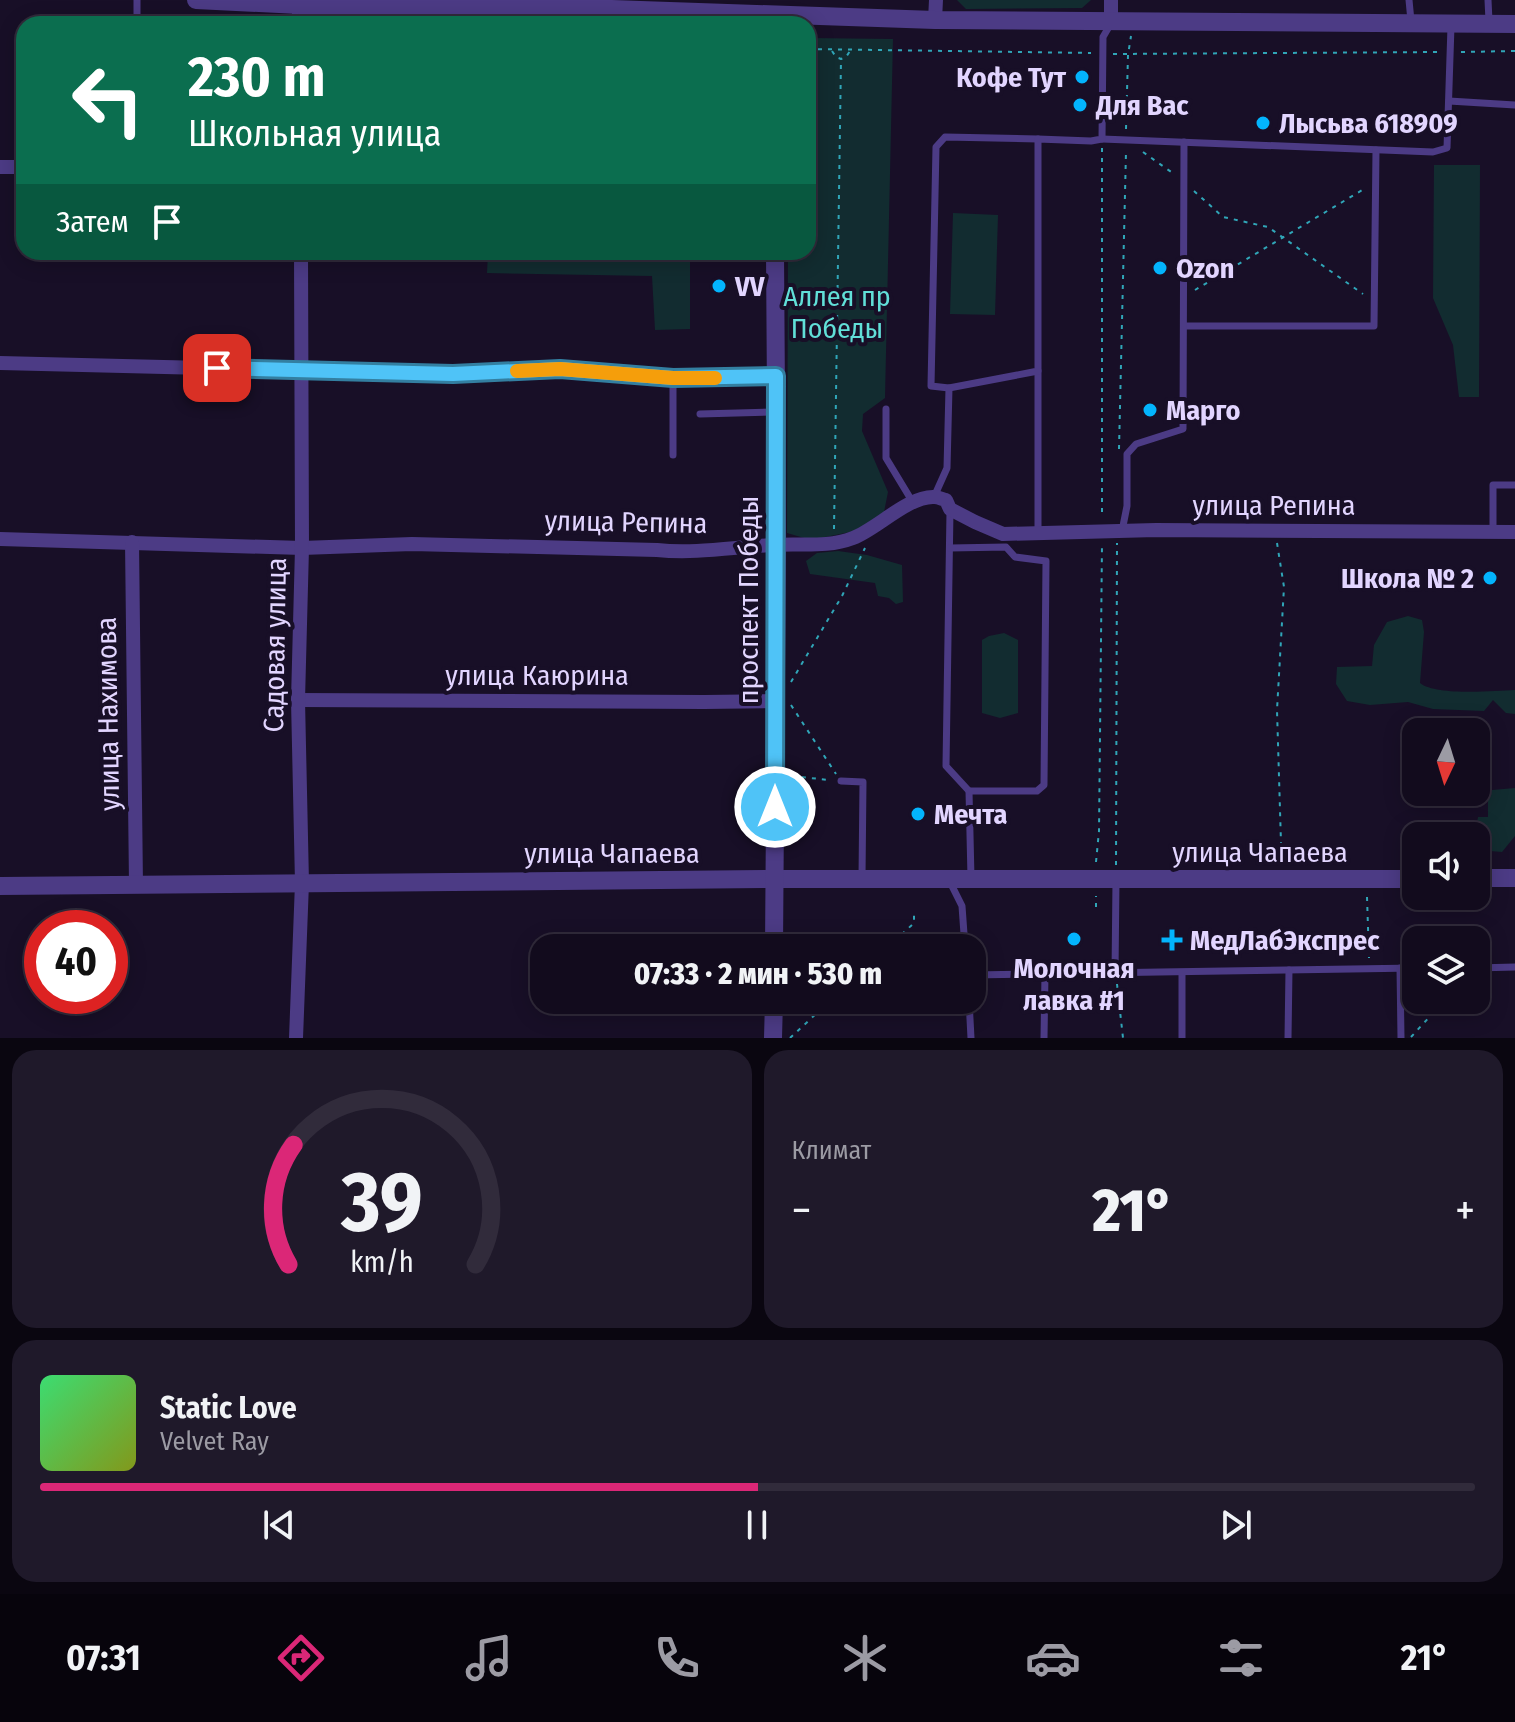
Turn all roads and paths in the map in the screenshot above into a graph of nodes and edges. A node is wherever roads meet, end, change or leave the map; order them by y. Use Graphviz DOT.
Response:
graph roads {
  1 [pos="196,0"];
  2 [pos="936,0"];
  3 [pos="1111,0"];
  4 [pos="1409,0"];
  5 [pos="1488,0"];
  6 [pos="299,2"];
  7 [pos="613,4"];
  8 [pos="456,10"];
  9 [pos="779,13"];
  10 [pos="935,20"];
  11 [pos="1111,21"];
  12 [pos="1411,23"];
  13 [pos="1451,23"];
  14 [pos="1489,23"];
  15 [pos="1515,24"];
  16 [pos="816,49"];
  17 [pos="832,49"];
  18 [pos="850,49"];
  19 [pos="1515,51"];
  20 [pos="1450,52"];
  21 [pos="1103,53"];
  22 [pos="841,59"];
  23 [pos="1449,101"];
  24 [pos="1515,105"];
  25 [pos="1038,139"];
  26 [pos="1102,139"];
  27 [pos="1126,139"];
  28 [pos="1184,142"];
  29 [pos="1376,150"];
  30 [pos="1184,182"];
  31 [pos="1376,182"];
  32 [pos="1284,237"];
  33 [pos="301,260"];
  34 [pos="775,260"];
  35 [pos="1185,296"];
  36 [pos="1374,303"];
  37 [pos="1185,326"];
  38 [pos="0,363"];
  39 [pos="302,371"];
  40 [pos="1038,371"];
  41 [pos="776,376"];
  42 [pos="673,378"];
  43 [pos="949,388"];
  44 [pos="886,409"];
  45 [pos="776,412"];
  46 [pos="700,414"];
  47 [pos="673,455"];
  48 [pos="1515,485"];
  49 [pos="934,497"];
  50 [pos="914,503"];
  51 [pos="950,509"];
  52 [pos="876,525"];
  53 [pos="1122,531"];
  54 [pos="1275,531"];
  55 [pos="1493,532"];
  56 [pos="1515,532"];
  57 [pos="1038,534"];
  58 [pos="0,539"];
  59 [pos="132,542"];
  60 [pos="834,543"];
  61 [pos="777,544"];
  62 [pos="302,548"];
  63 [pos="950,548"];
  64 [pos="790,684"];
  65 [pos="298,700"];
  66 [pos="783,702"];
  67 [pos="791,775"];
  68 [pos="841,781"];
  69 [pos="969,791"];
  70 [pos="1490,878"];
  71 [pos="1515,878"];
  72 [pos="774,879"];
  73 [pos="1367,879"];
  74 [pos="1402,879"];
  75 [pos="862,880"];
  76 [pos="949,880"];
  77 [pos="971,880"];
  78 [pos="1116,880"];
  79 [pos="1288,880"];
  80 [pos="302,883"];
  81 [pos="136,885"];
  82 [pos="0,886"];
  83 [pos="914,910"];
  84 [pos="774,934"];
  85 [pos="902,934"];
  86 [pos="964,934"];
  87 [pos="1515,967"];
  88 [pos="1400,968"];
  89 [pos="1490,968"];
  90 [pos="1369,969"];
  91 [pos="1289,970"];
  92 [pos="1115,973"];
  93 [pos="1182,973"];
  94 [pos="1045,974"];
  95 [pos="986,975"];
  96 [pos="774,1014"];
  97 [pos="816,1014"];
  98 [pos="970,1014"];
  99 [pos="1432,1014"];
  100 [pos="296,1038"];
  101 [pos="773,1038"];
  102 [pos="790,1038"];
  103 [pos="971,1038"];
  104 [pos="1044,1038"];
  105 [pos="1123,1038"];
  106 [pos="1182,1038"];
  107 [pos="1288,1038"];
  108 [pos="1401,1038"];
  109 [pos="1410,1038"];
  1 -- 6 [label="street"];
  2 -- 10 [label="street"];
  3 -- 11 [label="street"];
  4 -- 12 [label="lane"];
  5 -- 14 [label="lane"];
  6 -- 8 [label="street"];
  7 -- 8 [label="street"];
  7 -- 9 [label="street"];
  9 -- 10 [label="street"];
  10 -- 11 [label="street"];
  11 -- 12 [label="street"];
  11 -- 21 [label="lane"];
  12 -- 13 [label="street"];
  13 -- 14 [label="street"];
  13 -- 20 [label="lane"];
  14 -- 15 [label="street"];
  16 -- 17 [label="path"];
  17 -- 18 [label="path"];
  17 -- 22 [label="path"];
  18 -- 21 [label="path"];
  18 -- 22 [label="path"];
  19 -- 20 [label="path"];
  20 -- 21 [label="path"];
  20 -- 23 [label="lane"];
  21 -- 26 [label="lane"];
  22 -- 60 [label="path"];
  23 -- 24 [label="lane"];
  23 -- 29 [label="lane"];
  25 -- 26 [label="lane"];
  25 -- 40 [label="lane"];
  25 -- 43 [label="lane"];
  26 -- 27 [label="lane"];
  27 -- 28 [label="lane"];
  27 -- 30 [label="path"];
  28 -- 29 [label="lane"];
  28 -- 30 [label="lane"];
  29 -- 31 [label="lane"];
  30 -- 32 [label="path"];
  30 -- 35 [label="lane"];
  31 -- 32 [label="path"];
  31 -- 36 [label="lane"];
  32 -- 35 [label="path"];
  32 -- 36 [label="path"];
  33 -- 39 [label="street, Садовая улица"];
  34 -- 41 [label="street, проспект Победы"];
  35 -- 37 [label="lane"];
  36 -- 37 [label="lane"];
  37 -- 53 [label="lane"];
  38 -- 39 [label="street"];
  39 -- 42 [label="street"];
  39 -- 62 [label="street, Садовая улица"];
  40 -- 43 [label="lane"];
  40 -- 57 [label="lane"];
  41 -- 42 [label="street"];
  41 -- 45 [label="street, проспект Победы"];
  42 -- 47 [label="lane"];
  43 -- 49 [label="lane"];
  44 -- 50 [label="lane"];
  45 -- 46 [label="lane"];
  45 -- 61 [label="street, проспект Победы"];
  48 -- 55 [label="lane"];
  49 -- 50 [label="street, улица Репина"];
  49 -- 51 [label="street, улица Репина"];
  50 -- 52 [label="street, улица Репина"];
  51 -- 57 [label="street, улица Репина"];
  51 -- 63 [label="lane"];
  52 -- 60 [label="street, улица Репина"];
  52 -- 64 [label="path"];
  53 -- 54 [label="street, улица Репина"];
  53 -- 57 [label="street, улица Репина"];
  54 -- 55 [label="street, улица Репина"];
  54 -- 79 [label="path"];
  55 -- 56 [label="street, улица Репина"];
  58 -- 59 [label="street, улица Репина"];
  59 -- 62 [label="street, улица Репина"];
  59 -- 81 [label="street, улица Нахимова"];
  60 -- 61 [label="street, улица Репина"];
  61 -- 62 [label="street, улица Репина"];
  61 -- 66 [label="street, проспект Победы"];
  62 -- 65 [label="street, Садовая улица"];
  63 -- 69 [label="lane"];
  63 -- 69 [label="lane"];
  65 -- 66 [label="street, улица Каюрина"];
  65 -- 80 [label="street, Садовая улица"];
  66 -- 68 [label="path"];
  66 -- 72 [label="street, проспект Победы"];
  67 -- 68 [label="path"];
  68 -- 75 [label="lane"];
  69 -- 77 [label="lane"];
  70 -- 71 [label="street"];
  72 -- 75 [label="street, улица Чапаева"];
  72 -- 80 [label="street, улица Чапаева"];
  72 -- 84 [label="street, проспект Победы"];
  73 -- 74 [label="street, улица Чапаева"];
  73 -- 79 [label="street, улица Чапаева"];
  73 -- 90 [label="path"];
  75 -- 76 [label="street, улица Чапаева"];
  76 -- 77 [label="street, улица Чапаева"];
  76 -- 86 [label="lane"];
  77 -- 78 [label="street, улица Чапаева"];
  78 -- 79 [label="street, улица Чапаева"];
  78 -- 92 [label="lane"];
  80 -- 81 [label="street, улица Чапаева"];
  80 -- 100 [label="street, Садовая улица"];
  81 -- 82 [label="street, улица Чапаева"];
  83 -- 85 [label="path"];
  87 -- 89 [label="lane"];
  88 -- 90 [label="lane"];
  88 -- 108 [label="lane"];
  90 -- 91 [label="lane"];
  91 -- 93 [label="lane"];
  91 -- 107 [label="lane"];
  92 -- 93 [label="lane"];
  92 -- 94 [label="lane"];
  92 -- 105 [label="path"];
  93 -- 106 [label="lane"];
  94 -- 95 [label="lane"];
  94 -- 104 [label="lane"];
  96 -- 101 [label="street"];
  97 -- 102 [label="path"];
  98 -- 103 [label="lane"];
  99 -- 109 [label="path"];
}
